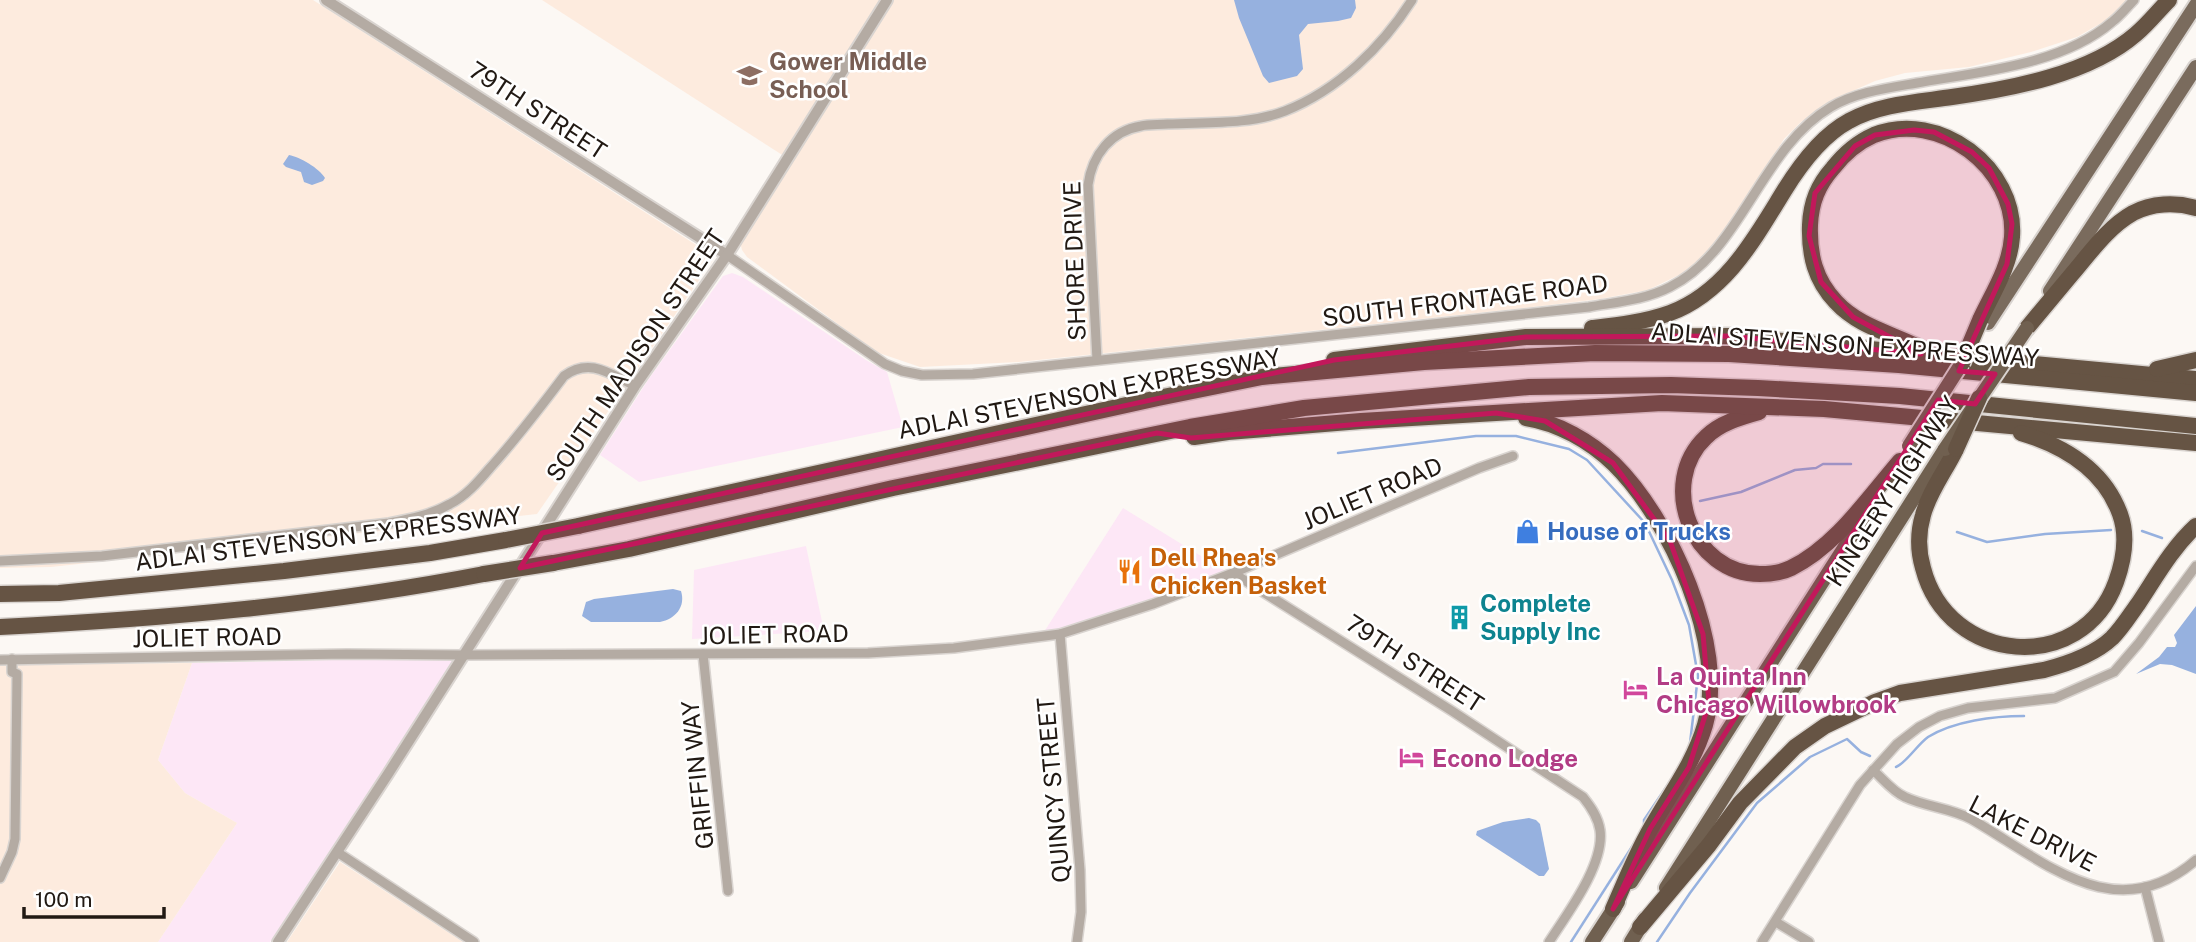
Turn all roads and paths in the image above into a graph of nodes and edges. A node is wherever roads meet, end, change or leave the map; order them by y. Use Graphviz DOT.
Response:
graph roads {
  1 [pos="326,0"];
  2 [pos="887,0"];
  3 [pos="1412,0"];
  4 [pos="2134,0"];
  5 [pos="2169,0"];
  6 [pos="2196,5"];
  7 [pos="2196,67"];
  8 [pos="2196,208"];
  9 [pos="727,255"];
  10 [pos="1984,322"];
  11 [pos="2026,328"];
  12 [pos="1526,337"];
  13 [pos="1932,355"];
  14 [pos="1097,360"];
  15 [pos="2196,360"];
  16 [pos="1962,363"];
  17 [pos="2140,372"];
  18 [pos="1262,377"];
  19 [pos="2196,379"];
  20 [pos="635,386"];
  21 [pos="2196,393"];
  22 [pos="1979,398"];
  23 [pos="1824,410"];
  24 [pos="1496,413"];
  25 [pos="1996,425"];
  26 [pos="2196,426"];
  27 [pos="1157,433"];
  28 [pos="2196,443"];
  29 [pos="1951,449"];
  30 [pos="1904,453"];
  31 [pos="1513,456"];
  32 [pos="2196,526"];
  33 [pos="0,561"];
  34 [pos="2196,566"];
  35 [pos="1233,573"];
  36 [pos="0,594"];
  37 [pos="0,627"];
  38 [pos="1059,634"];
  39 [pos="703,654"];
  40 [pos="463,655"];
  41 [pos="12,659"];
  42 [pos="0,660"];
  43 [pos="1873,770"];
  44 [pos="337,852"];
  45 [pos="2196,860"];
  46 [pos="0,878"];
  47 [pos="2145,887"];
  48 [pos="728,891"];
  49 [pos="1613,909"];
  50 [pos="1776,922"];
  51 [pos="1640,927"];
  52 [pos="278,942"];
  53 [pos="474,942"];
  54 [pos="1077,942"];
  55 [pos="1549,942"];
  56 [pos="1591,942"];
  57 [pos="1631,942"];
  58 [pos="1762,942"];
  59 [pos="1809,942"];
  60 [pos="2159,942"];
  1 -- 9 [label="street, 79TH STREET"];
  2 -- 9 [label="street, SOUTH MADISON STREET"];
  3 -- 14 [label="street, SHORE DRIVE"];
  4 -- 14 [label="street, SOUTH FRONTAGE ROAD"];
  5 -- 12 [label="highway"];
  6 -- 10 [label="main road"];
  7 -- 11 [label="main road, KINGERY HIGHWAY"];
  8 -- 11 [label="highway"];
  9 -- 14 [label="street, SOUTH FRONTAGE ROAD"];
  9 -- 20 [label="street, SOUTH MADISON STREET"];
  10 -- 13 [label="highway"];
  10 -- 16 [label="highway, bridge"];
  11 -- 22 [label="highway, KINGERY HIGHWAY, bridge"];
  12 -- 13 [label="highway"];
  12 -- 18 [label="highway"];
  13 -- 17 [label="highway"];
  15 -- 17 [label="highway"];
  16 -- 30 [label="highway, KINGERY HIGHWAY, bridge"];
  17 -- 19 [label="highway"];
  18 -- 21 [label="highway, ADLAI STEVENSON EXPRESSWAY"];
  18 -- 36 [label="highway, ADLAI STEVENSON EXPRESSWAY, bridge"];
  20 -- 33 [label="street"];
  20 -- 40 [label="street, SOUTH MADISON STREET"];
  22 -- 29 [label="highway, bridge"];
  23 -- 24 [label="highway"];
  23 -- 25 [label="highway"];
  23 -- 30 [label="highway"];
  24 -- 27 [label="highway"];
  24 -- 49 [label="highway"];
  25 -- 28 [label="highway"];
  25 -- 29 [label="highway"];
  26 -- 27 [label="highway, ADLAI STEVENSON EXPRESSWAY"];
  27 -- 37 [label="highway, ADLAI STEVENSON EXPRESSWAY, bridge"];
  29 -- 51 [label="highway, KINGERY HIGHWAY"];
  30 -- 49 [label="highway, KINGERY HIGHWAY"];
  31 -- 35 [label="street, JOLIET ROAD"];
  32 -- 51 [label="highway"];
  34 -- 43 [label="street"];
  35 -- 38 [label="street, JOLIET ROAD"];
  35 -- 55 [label="street, 79TH STREET"];
  38 -- 39 [label="street, JOLIET ROAD"];
  38 -- 54 [label="street, QUINCY STREET"];
  39 -- 40 [label="street, JOLIET ROAD"];
  39 -- 48 [label="street, GRIFFIN WAY"];
  40 -- 41 [label="street, JOLIET ROAD"];
  40 -- 44 [label="street, SOUTH MADISON STREET"];
  41 -- 42 [label="street, JOLIET ROAD"];
  41 -- 46 [label="street"];
  43 -- 47 [label="street, LAKE DRIVE"];
  43 -- 50 [label="street"];
  44 -- 52 [label="street, SOUTH MADISON STREET"];
  44 -- 53 [label="street"];
  45 -- 47 [label="street, LAKE DRIVE"];
  47 -- 60 [label="street"];
  49 -- 56 [label="highway, KINGERY HIGHWAY"];
  50 -- 58 [label="street"];
  50 -- 59 [label="street"];
  51 -- 57 [label="highway, KINGERY HIGHWAY"];
}
